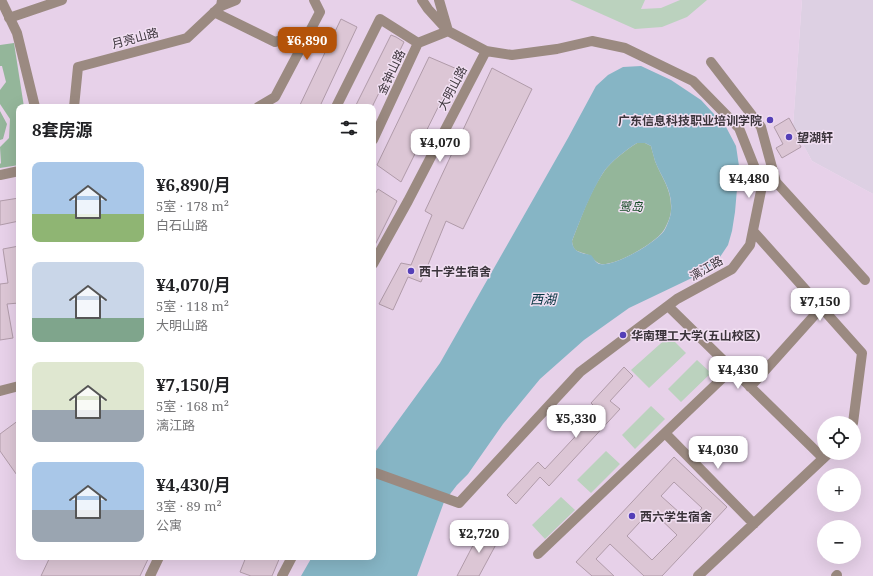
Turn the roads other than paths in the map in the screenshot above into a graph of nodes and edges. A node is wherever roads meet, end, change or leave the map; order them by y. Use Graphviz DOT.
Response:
graph roads {
  1 [pos="1,0"];
  2 [pos="62,0"];
  3 [pos="236,0"];
  4 [pos="314,0"];
  5 [pos="422,0"];
  6 [pos="439,0"];
  7 [pos="219,6"];
  8 [pos="9,18"];
  9 [pos="448,31"];
  10 [pos="418,43"];
  11 [pos="303,44"];
  12 [pos="486,51"];
  13 [pos="711,62"];
  14 [pos="34,104"];
  15 [pos="74,104"];
  16 [pos="263,104"];
  17 [pos="338,104"];
  18 [pos="376,134"];
  19 [pos="16,172"];
  20 [pos="0,175"];
  21 [pos="754,232"];
  22 [pos="376,259"];
  23 [pos="865,280"];
  24 [pos="668,306"];
  25 [pos="822,308"];
  26 [pos="732,369"];
  27 [pos="16,387"];
  28 [pos="750,387"];
  29 [pos="0,391"];
  30 [pos="854,416"];
  31 [pos="666,432"];
  32 [pos="817,448"];
  33 [pos="822,460"];
  34 [pos="376,473"];
  35 [pos="754,524"];
  36 [pos="538,554"];
  37 [pos="158,560"];
  38 [pos="290,560"];
  39 [pos="150,576"];
  40 [pos="282,576"];
  41 [pos="698,576"];
  1 -- 8 [label="street"];
  2 -- 8 [label="street"];
  3 -- 7 [label="street"];
  4 -- 11 [label="street"];
  5 -- 9 [label="street, 漓江路"];
  6 -- 9 [label="street"];
  7 -- 11 [label="street"];
  7 -- 15 [label="street, 月亮山路"];
  8 -- 14 [label="street"];
  9 -- 10 [label="street, 金钟山路"];
  9 -- 12 [label="street, 漓江路"];
  10 -- 17 [label="street"];
  10 -- 18 [label="street, 金钟山路"];
  11 -- 16 [label="street"];
  12 -- 21 [label="street, 漓江路"];
  12 -- 22 [label="street, 大明山路"];
  13 -- 23 [label="street"];
  19 -- 20 [label="street"];
  21 -- 24 [label="street, 漓江路"];
  21 -- 25 [label="street"];
  24 -- 26 [label="street"];
  24 -- 34 [label="street, 漓江路"];
  25 -- 28 [label="street"];
  25 -- 30 [label="street"];
  26 -- 28 [label="street"];
  26 -- 31 [label="street"];
  27 -- 29 [label="street"];
  28 -- 32 [label="street"];
  31 -- 35 [label="street"];
  31 -- 36 [label="street"];
  33 -- 35 [label="street"];
  35 -- 41 [label="street"];
  37 -- 39 [label="street"];
  38 -- 40 [label="street"];
}
